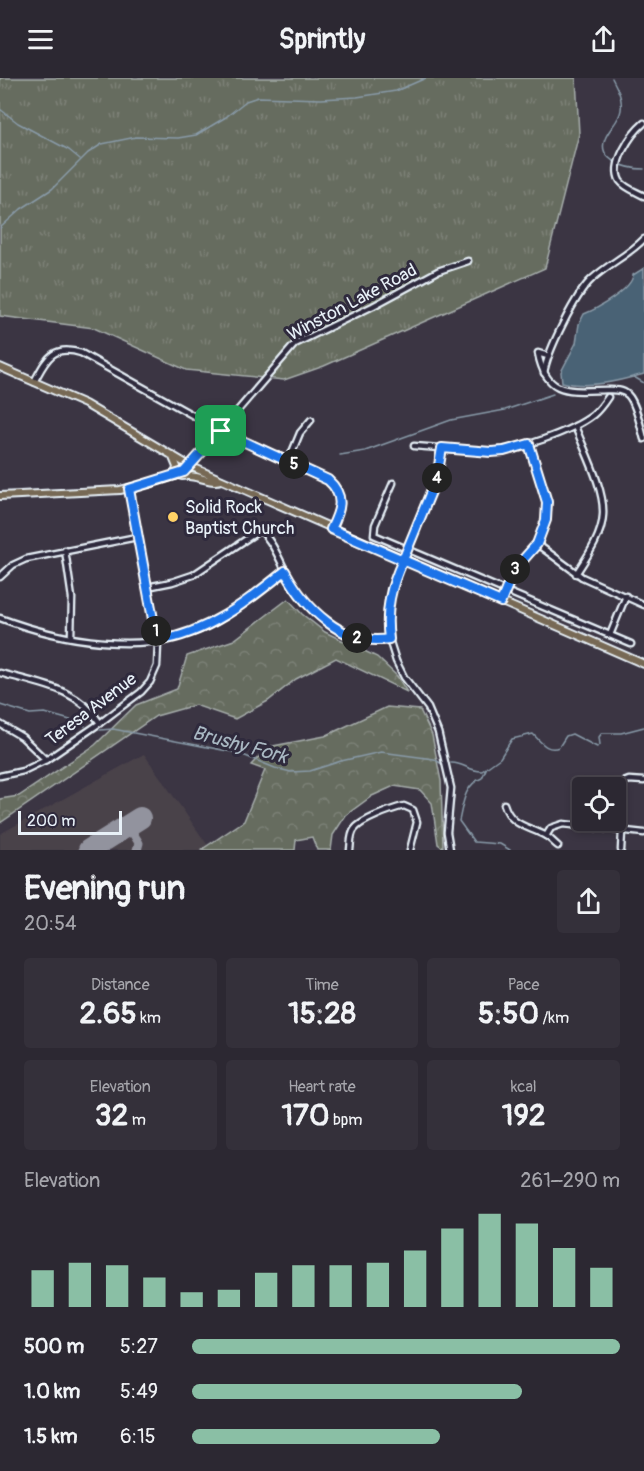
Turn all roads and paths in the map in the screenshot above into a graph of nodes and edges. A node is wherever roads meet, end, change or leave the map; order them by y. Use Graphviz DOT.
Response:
graph roads {
  1 [pos="644,123"];
  2 [pos="644,196"];
  3 [pos="644,239"];
  4 [pos="468,261"];
  5 [pos="548,356"];
  6 [pos="0,368"];
  7 [pos="544,373"];
  8 [pos="34,382"];
  9 [pos="608,397"];
  10 [pos="310,420"];
  11 [pos="575,426"];
  12 [pos="221,431"];
  13 [pos="644,439"];
  14 [pos="529,444"];
  15 [pos="414,446"];
  16 [pos="442,448"];
  17 [pos="172,454"];
  18 [pos="288,462"];
  19 [pos="190,466"];
  20 [pos="175,476"];
  21 [pos="222,480"];
  22 [pos="393,483"];
  23 [pos="129,489"];
  24 [pos="0,496"];
  25 [pos="331,529"];
  26 [pos="137,537"];
  27 [pos="537,544"];
  28 [pos="407,549"];
  29 [pos="65,550"];
  30 [pos="403,560"];
  31 [pos="285,571"];
  32 [pos="576,574"];
  33 [pos="0,577"];
  34 [pos="147,587"];
  35 [pos="506,592"];
  36 [pos="627,596"];
  37 [pos="501,602"];
  38 [pos="644,604"];
  39 [pos="0,618"];
  40 [pos="610,635"];
  41 [pos="71,638"];
  42 [pos="389,639"];
  43 [pos="157,641"];
  44 [pos="631,644"];
  45 [pos="644,664"];
  46 [pos="0,673"];
  47 [pos="100,723"];
  48 [pos="0,724"];
  49 [pos="46,760"];
  50 [pos="0,776"];
  51 [pos="626,781"];
  52 [pos="644,781"];
  53 [pos="504,804"];
  54 [pos="572,825"];
  55 [pos="622,831"];
  56 [pos="644,833"];
  57 [pos="546,836"];
  58 [pos="558,846"];
  59 [pos="350,850"];
  60 [pos="410,850"];
  61 [pos="450,850"];
  62 [pos="621,850"];
  1 -- 2 [label="street"];
  3 -- 5 [label="street"];
  4 -- 12 [label="street, Winston Lake Road"];
  5 -- 7 [label="street"];
  5 -- 7 [label="street"];
  6 -- 8 [label="main road"];
  7 -- 13 [label="street"];
  8 -- 12 [label="street"];
  8 -- 17 [label="main road"];
  9 -- 11 [label="street"];
  10 -- 18 [label="street"];
  11 -- 14 [label="street"];
  11 -- 32 [label="street"];
  12 -- 18 [label="street"];
  12 -- 19 [label="street, Winston Lake Road"];
  14 -- 16 [label="street"];
  14 -- 27 [label="street"];
  15 -- 16 [label="street"];
  16 -- 28 [label="street"];
  17 -- 19 [label="main road"];
  17 -- 20 [label="main road"];
  18 -- 25 [label="street"];
  19 -- 20 [label="main road"];
  19 -- 21 [label="main road"];
  20 -- 21 [label="main road"];
  20 -- 23 [label="main road"];
  21 -- 25 [label="main road"];
  22 -- 28 [label="street"];
  23 -- 24 [label="main road"];
  23 -- 26 [label="street, Teresa Avenue"];
  25 -- 30 [label="main road"];
  26 -- 29 [label="street"];
  26 -- 34 [label="street, Teresa Avenue"];
  27 -- 32 [label="street"];
  27 -- 35 [label="street"];
  28 -- 30 [label="street"];
  28 -- 35 [label="street"];
  29 -- 33 [label="street"];
  29 -- 41 [label="street"];
  30 -- 37 [label="main road"];
  30 -- 42 [label="street"];
  31 -- 34 [label="street"];
  31 -- 42 [label="street"];
  31 -- 43 [label="street"];
  32 -- 36 [label="street"];
  34 -- 43 [label="street, Teresa Avenue"];
  35 -- 37 [label="street"];
  35 -- 40 [label="street"];
  36 -- 38 [label="street"];
  36 -- 40 [label="street"];
  37 -- 45 [label="main road"];
  39 -- 41 [label="street"];
  40 -- 44 [label="street"];
  41 -- 43 [label="street"];
  42 -- 61 [label="street"];
  43 -- 47 [label="street, Teresa Avenue"];
  46 -- 47 [label="street"];
  47 -- 49 [label="street, Teresa Avenue"];
  48 -- 49 [label="street"];
  49 -- 50 [label="street, Teresa Avenue"];
  51 -- 52 [label="street"];
  53 -- 57 [label="street"];
  54 -- 57 [label="street"];
  55 -- 56 [label="street"];
  55 -- 62 [label="street"];
  57 -- 58 [label="street"];
  59 -- 60 [label="street"];
}
